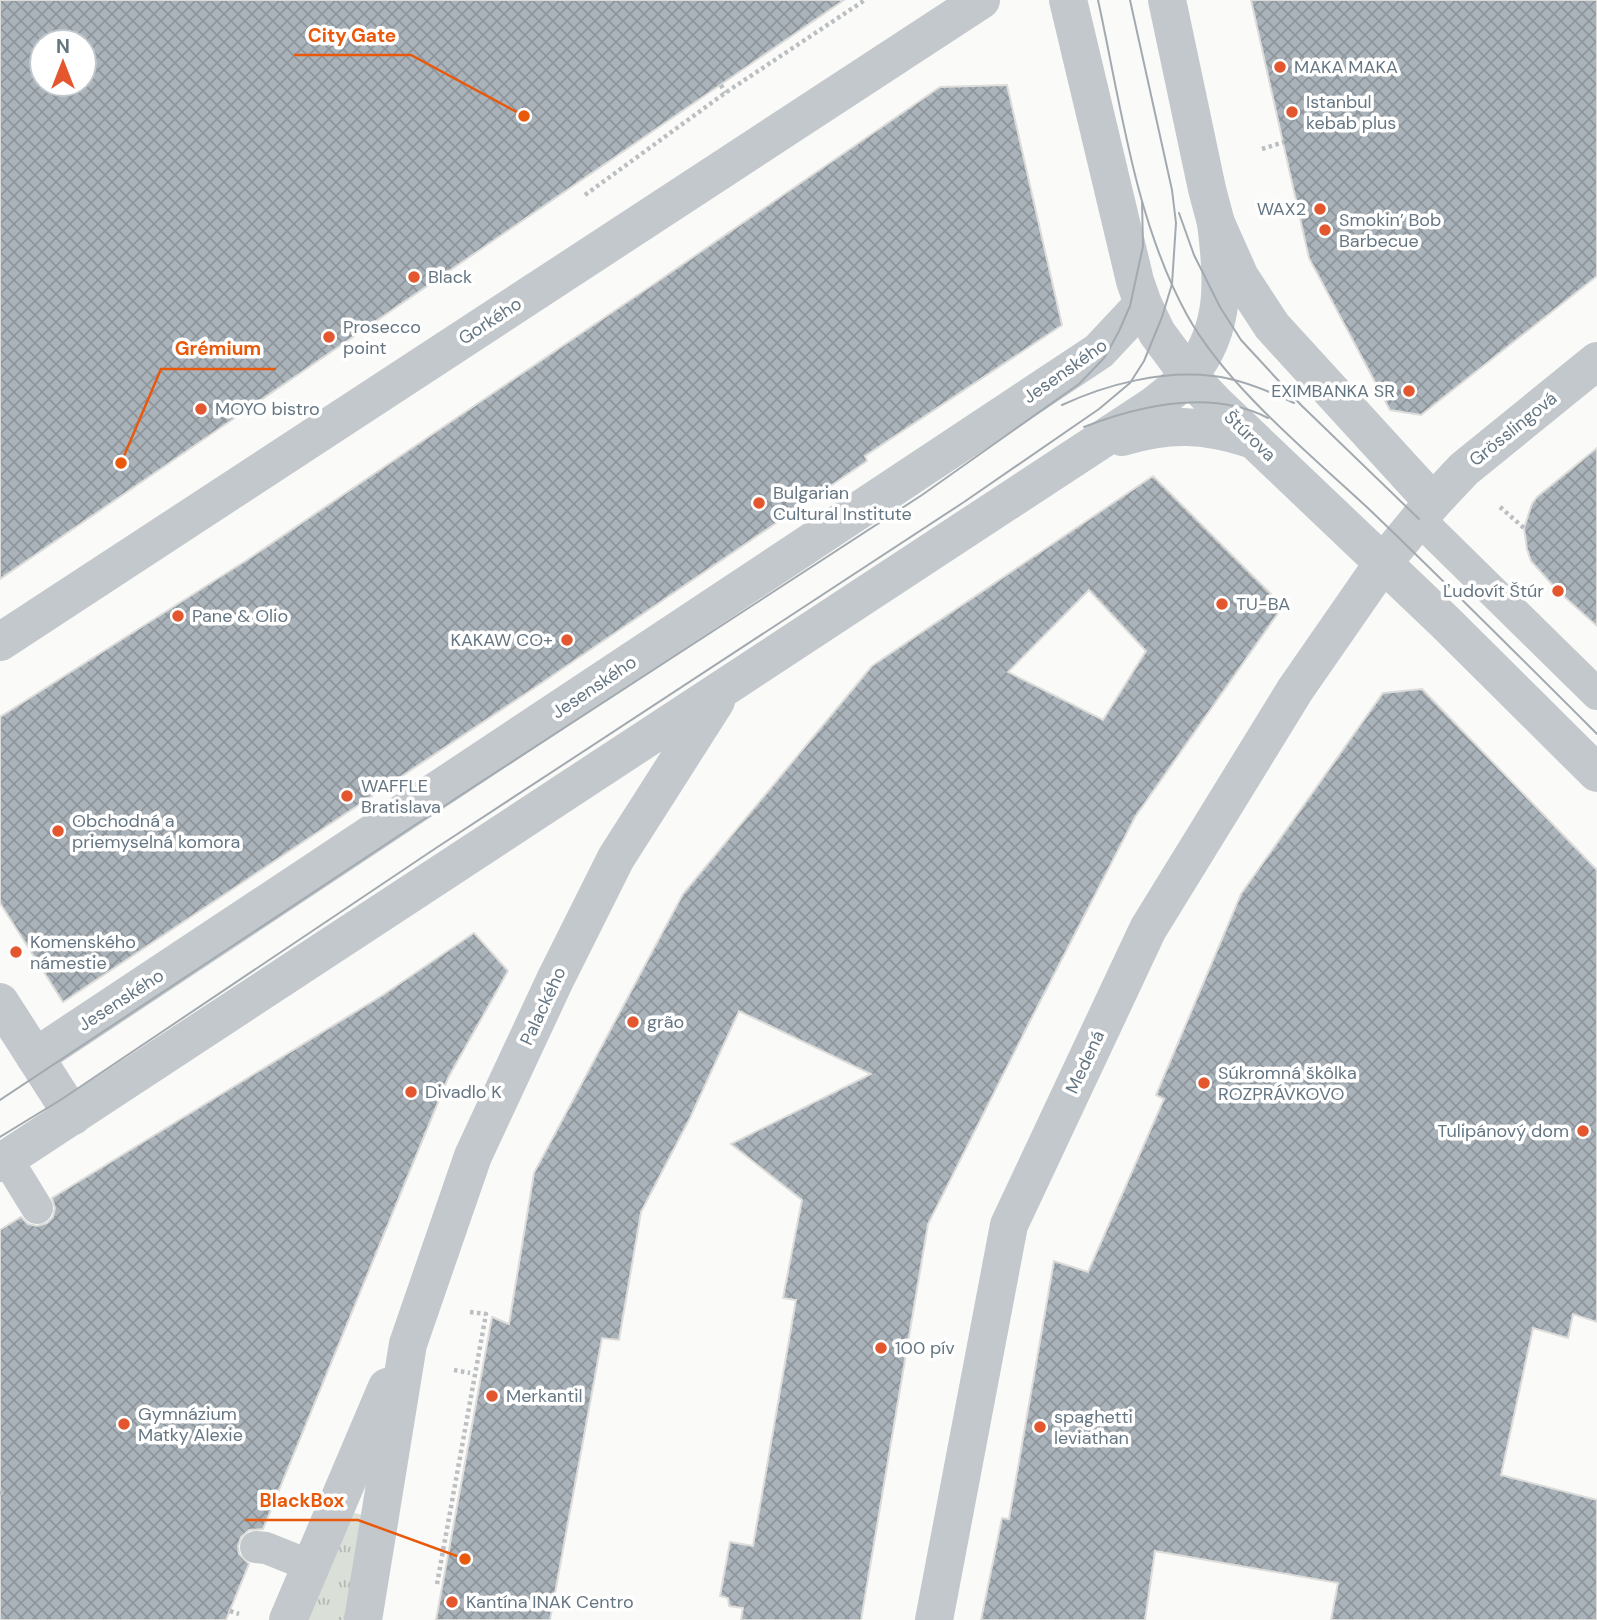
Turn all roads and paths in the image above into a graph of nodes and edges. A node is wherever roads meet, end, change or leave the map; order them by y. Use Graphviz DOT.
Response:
graph roads {
  1 [pos="981,0"];
  2 [pos="1068,0"];
  3 [pos="1167,0"];
  4 [pos="722,85"];
  5 [pos="725,93"];
  6 [pos="1284,142"];
  7 [pos="1262,149"];
  8 [pos="1216,223"];
  9 [pos="1143,304"];
  10 [pos="1597,361"];
  11 [pos="1189,376"];
  12 [pos="1254,440"];
  13 [pos="1096,445"];
  14 [pos="1500,507"];
  15 [pos="1426,510"];
  16 [pos="1524,528"];
  17 [pos="1383,563"];
  18 [pos="0,642"];
  19 [pos="724,689"];
  20 [pos="1597,694"];
  21 [pos="1597,773"];
  22 [pos="0,1002"];
  23 [pos="35,1057"];
  24 [pos="73,1116"];
  25 [pos="4,1161"];
  26 [pos="37,1208"];
  27 [pos="486,1314"];
  28 [pos="408,1344"];
  29 [pos="256,1547"];
  30 [pos="311,1566"];
  31 [pos="438,1584"];
  32 [pos="230,1611"];
  33 [pos="239,1614"];
  34 [pos="288,1620"];
  35 [pos="363,1620"];
  36 [pos="934,1620"];
  1 -- 18 [label="street, Gorkého"];
  2 -- 9 [label="street, Štúrova"];
  3 -- 8 [label="street"];
  4 -- 5 [label="path"];
  6 -- 7 [label="path"];
  8 -- 11 [label="street"];
  8 -- 15 [label="street"];
  9 -- 11 [label="street, Štúrova"];
  9 -- 23 [label="street, Jesenského"];
  10 -- 15 [label="street, Grösslingová"];
  11 -- 12 [label="street, Štúrova"];
  11 -- 13 [label="street"];
  12 -- 13 [label="street"];
  12 -- 17 [label="street, Štúrova"];
  13 -- 19 [label="street"];
  14 -- 16 [label="path"];
  15 -- 17 [label="street, Grösslingová"];
  15 -- 20 [label="lane"];
  17 -- 21 [label="street, Štúrova"];
  17 -- 36 [label="street, Medená"];
  19 -- 24 [label="street"];
  19 -- 28 [label="street, Palackého"];
  22 -- 23 [label="street"];
  23 -- 24 [label="street"];
  24 -- 25 [label="street"];
  25 -- 26 [label="lane"];
  27 -- 31 [label="path"];
  28 -- 30 [label="street, Palackého"];
  28 -- 35 [label="street, Palackého"];
  29 -- 30 [label="lane"];
  30 -- 34 [label="street, Palackého"];
  32 -- 33 [label="path"];
}
